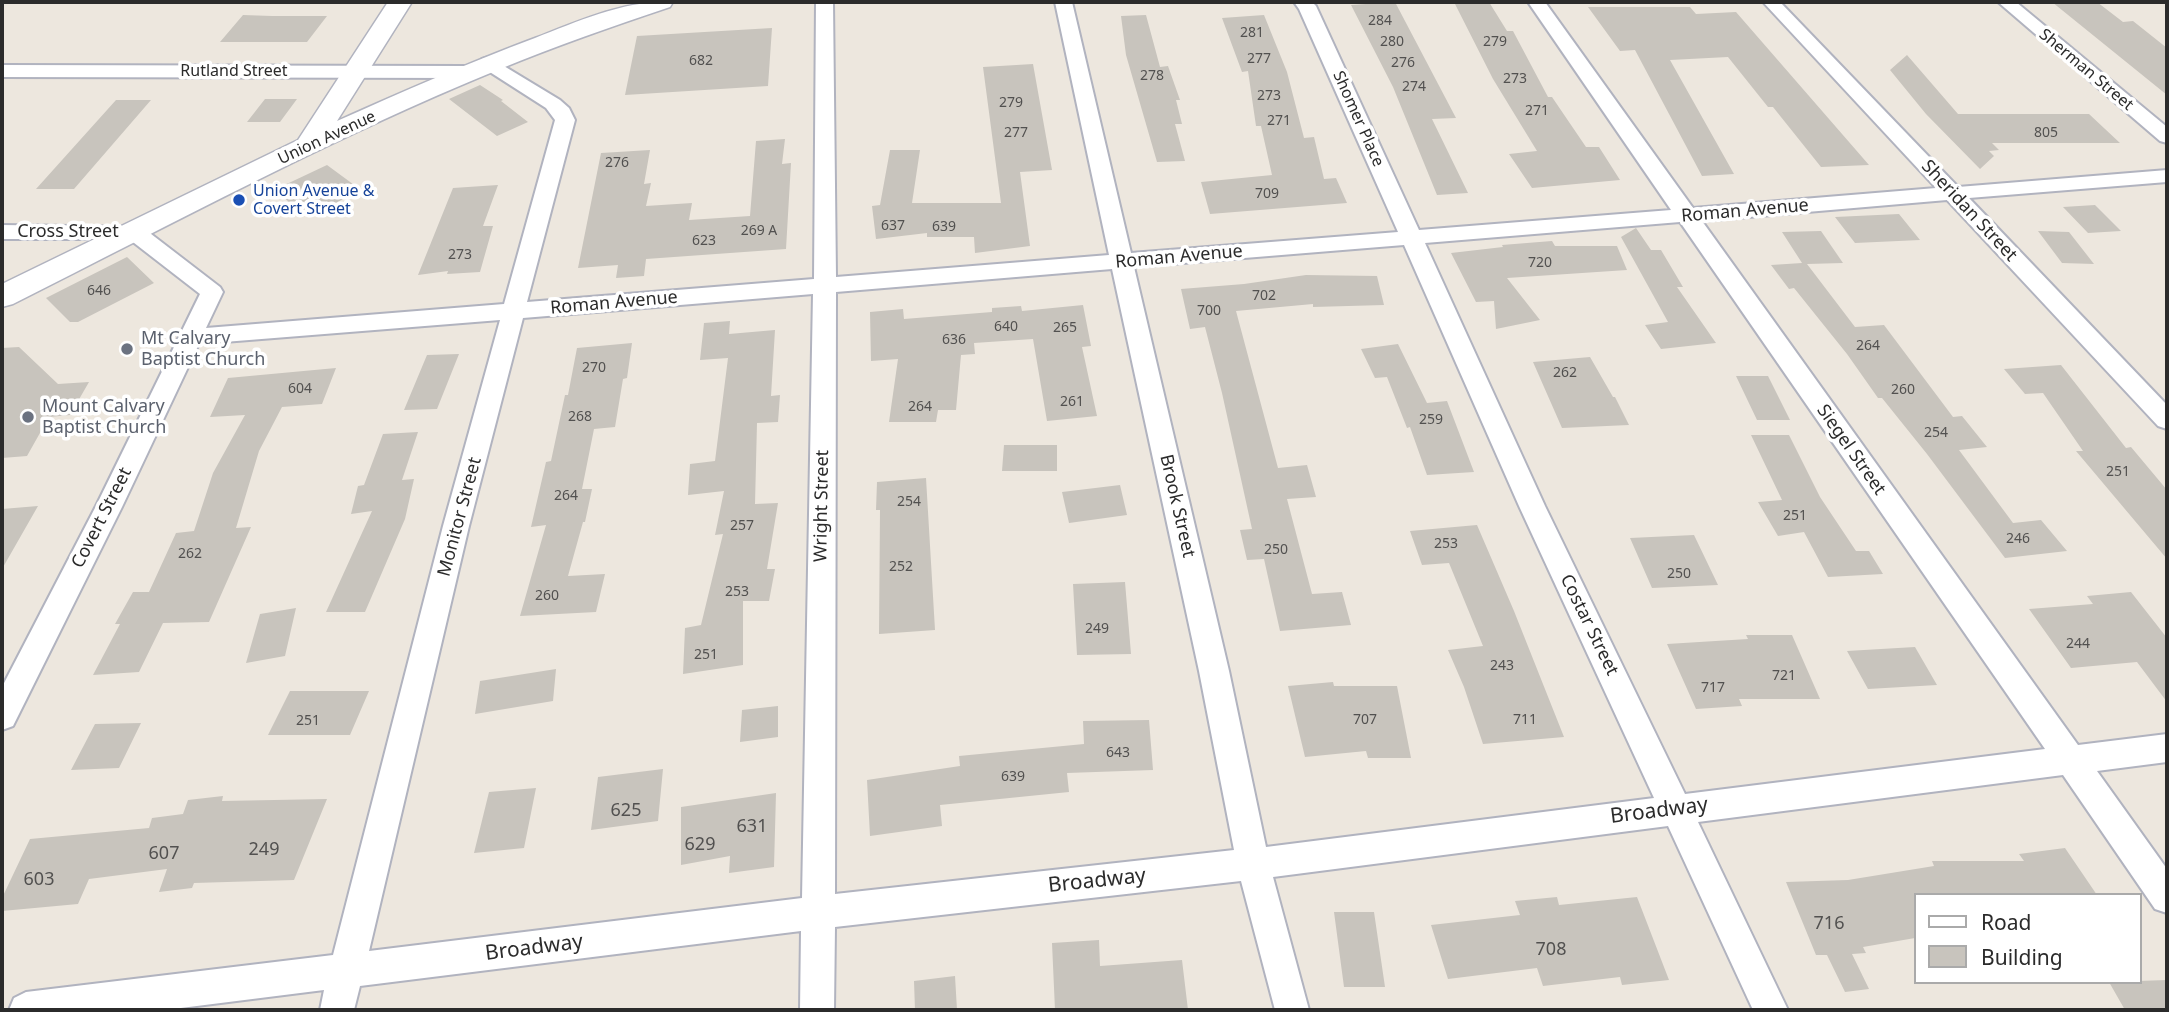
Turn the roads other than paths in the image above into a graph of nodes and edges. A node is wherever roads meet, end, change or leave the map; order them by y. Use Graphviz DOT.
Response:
graph roads {
  1 [pos="400,2"];
  2 [pos="661,2"];
  3 [pos="824,2"];
  4 [pos="1063,2"];
  5 [pos="1302,2"];
  6 [pos="1536,2"];
  7 [pos="1771,2"];
  8 [pos="2006,2"];
  9 [pos="477,68"];
  10 [pos="358,70"];
  11 [pos="2,71"];
  12 [pos="2167,138"];
  13 [pos="308,146"];
  14 [pos="2167,176"];
  15 [pos="1953,194"];
  16 [pos="1686,216"];
  17 [pos="2,232"];
  18 [pos="134,232"];
  19 [pos="1411,237"];
  20 [pos="1122,261"];
  21 [pos="825,286"];
  22 [pos="2,297"];
  23 [pos="514,311"];
  24 [pos="191,337"];
  25 [pos="2167,420"];
  26 [pos="2,717"];
  27 [pos="2167,748"];
  28 [pos="2070,759"];
  29 [pos="1677,808"];
  30 [pos="1253,864"];
  31 [pos="2167,897"];
  32 [pos="819,912"];
  33 [pos="347,971"];
  34 [pos="26,1010"];
  35 [pos="337,1010"];
  36 [pos="817,1010"];
  37 [pos="1292,1010"];
  38 [pos="1771,1010"];
  1 -- 10 [label="main road"];
  2 -- 9 [label="main road, Union Avenue"];
  3 -- 21 [label="street, Wright Street"];
  4 -- 20 [label="street, Brook Street"];
  5 -- 19 [label="street, Shomer Place"];
  6 -- 16 [label="street, Siegel Street"];
  7 -- 15 [label="street, Sheridan Street"];
  8 -- 12 [label="street, Sherman Street"];
  9 -- 10 [label="street, Rutland Street"];
  9 -- 13 [label="main road, Union Avenue"];
  9 -- 23 [label="street, Monitor Street"];
  10 -- 11 [label="street, Rutland Street"];
  10 -- 13 [label="main road"];
  13 -- 18 [label="main road, Union Avenue"];
  14 -- 15 [label="street, Roman Avenue"];
  15 -- 16 [label="street, Roman Avenue"];
  15 -- 25 [label="street, Sheridan Street"];
  16 -- 19 [label="street, Roman Avenue"];
  16 -- 28 [label="street, Siegel Street"];
  17 -- 18 [label="street, Cross Street"];
  18 -- 22 [label="main road, Union Avenue"];
  18 -- 24 [label="street, Covert Street"];
  19 -- 20 [label="street, Roman Avenue"];
  19 -- 29 [label="street, Costar Street"];
  20 -- 21 [label="street, Roman Avenue"];
  20 -- 30 [label="street, Brook Street"];
  21 -- 23 [label="street, Roman Avenue"];
  21 -- 32 [label="street, Wright Street"];
  23 -- 24 [label="street, Roman Avenue"];
  23 -- 33 [label="street, Monitor Street"];
  24 -- 26 [label="street, Covert Street"];
  27 -- 28 [label="street, Broadway"];
  28 -- 29 [label="street, Broadway"];
  28 -- 31 [label="street, Siegel Street"];
  29 -- 30 [label="street, Broadway"];
  29 -- 38 [label="street, Costar Street"];
  30 -- 32 [label="street, Broadway"];
  30 -- 37 [label="street, Brook Street"];
  32 -- 33 [label="street, Broadway"];
  32 -- 36 [label="street, Wright Street"];
  33 -- 34 [label="street, Broadway"];
  33 -- 35 [label="street, Monitor Street"];
}
